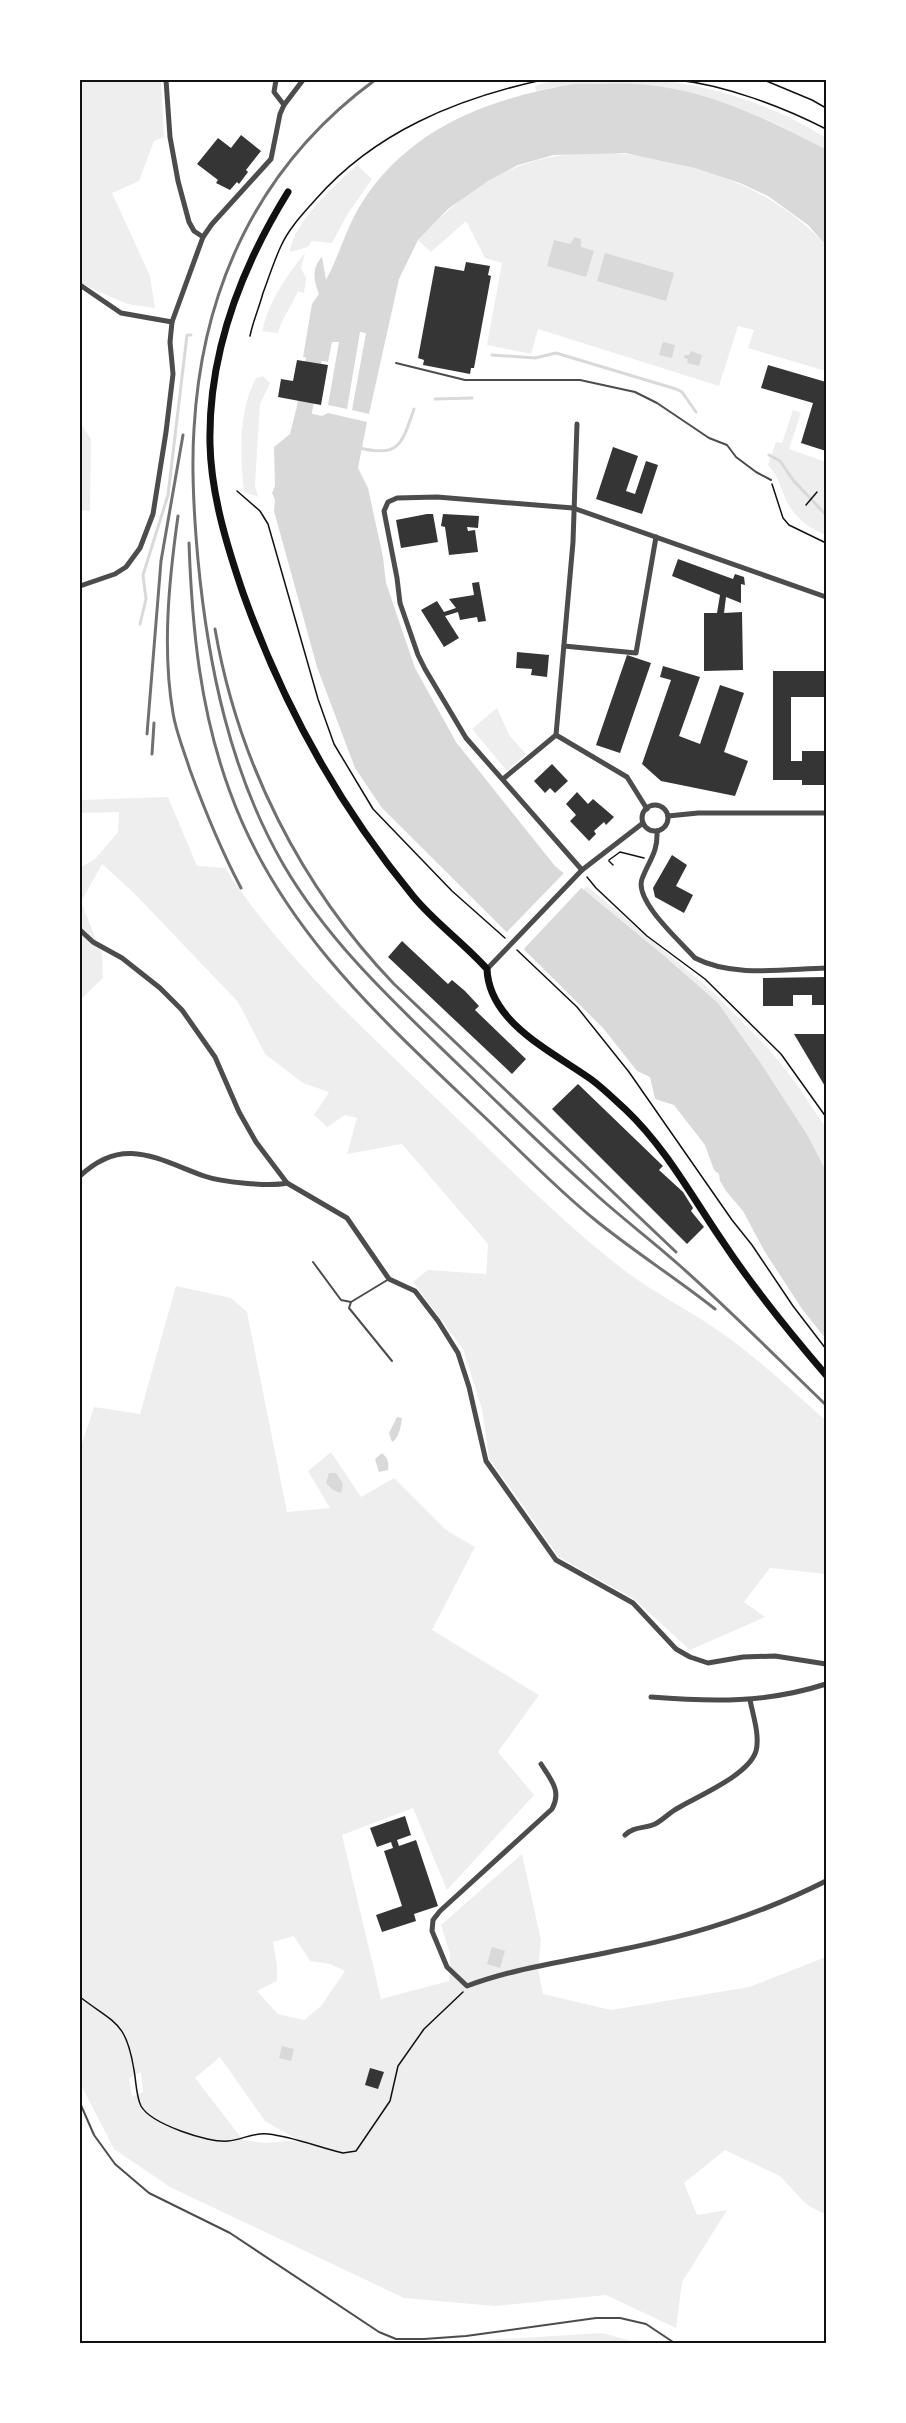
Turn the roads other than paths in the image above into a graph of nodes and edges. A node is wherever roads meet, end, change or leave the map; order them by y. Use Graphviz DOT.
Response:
graph roads {
  1 [pos="166,80"];
  2 [pos="276,80"];
  3 [pos="303,80"];
  4 [pos="284,105"];
  5 [pos="288,192"];
  6 [pos="203,237"];
  7 [pos="80,285"];
  8 [pos="172,322"];
  9 [pos="396,363"];
  10 [pos="577,424"];
  11 [pos="771,480"];
  12 [pos="573,508"];
  13 [pos="656,537"];
  14 [pos="80,586"];
  15 [pos="826,597"];
  16 [pos="564,646"];
  17 [pos="556,735"];
  18 [pos="503,779"];
  19 [pos="647,809"];
  20 [pos="826,813"];
  21 [pos="668,816"];
  22 [pos="644,823"];
  23 [pos="657,831"];
  24 [pos="582,870"];
  25 [pos="80,930"];
  26 [pos="826,968"];
  27 [pos="487,969"];
  28 [pos="80,1176"];
  29 [pos="287,1183"];
  30 [pos="313,1262"];
  31 [pos="389,1279"];
  32 [pos="351,1302"];
  33 [pos="392,1361"];
  34 [pos="826,1375"];
  35 [pos="826,1664"];
  36 [pos="826,1684"];
  37 [pos="651,1697"];
  38 [pos="750,1700"];
  39 [pos="541,1764"];
  40 [pos="625,1835"];
  41 [pos="826,1881"];
  42 [pos="80,2103"];
  43 [pos="676,2343"];
  1 -- 6 [label="street"];
  2 -- 4 [label="street"];
  3 -- 4 [label="street"];
  4 -- 6 [label="street"];
  5 -- 27 [label="main road"];
  6 -- 8 [label="street"];
  7 -- 8 [label="street"];
  8 -- 14 [label="street"];
  9 -- 11 [label="lane"];
  10 -- 12 [label="street"];
  12 -- 13 [label="street"];
  12 -- 16 [label="street"];
  12 -- 18 [label="street"];
  13 -- 15 [label="street"];
  13 -- 16 [label="street"];
  16 -- 17 [label="street"];
  17 -- 18 [label="street"];
  17 -- 19 [label="street"];
  18 -- 24 [label="street"];
  19 -- 21 [label="street"];
  19 -- 22 [label="street"];
  20 -- 21 [label="street"];
  21 -- 23 [label="street"];
  22 -- 23 [label="street"];
  22 -- 24 [label="street"];
  23 -- 26 [label="street"];
  24 -- 27 [label="street"];
  25 -- 29 [label="street"];
  27 -- 34 [label="main road"];
  28 -- 29 [label="street"];
  29 -- 31 [label="street"];
  30 -- 32 [label="lane"];
  31 -- 32 [label="lane"];
  31 -- 35 [label="street"];
  32 -- 33 [label="lane"];
  36 -- 38 [label="street"];
  37 -- 38 [label="street"];
  38 -- 40 [label="street"];
  39 -- 41 [label="street"];
  42 -- 43 [label="lane"];
}
